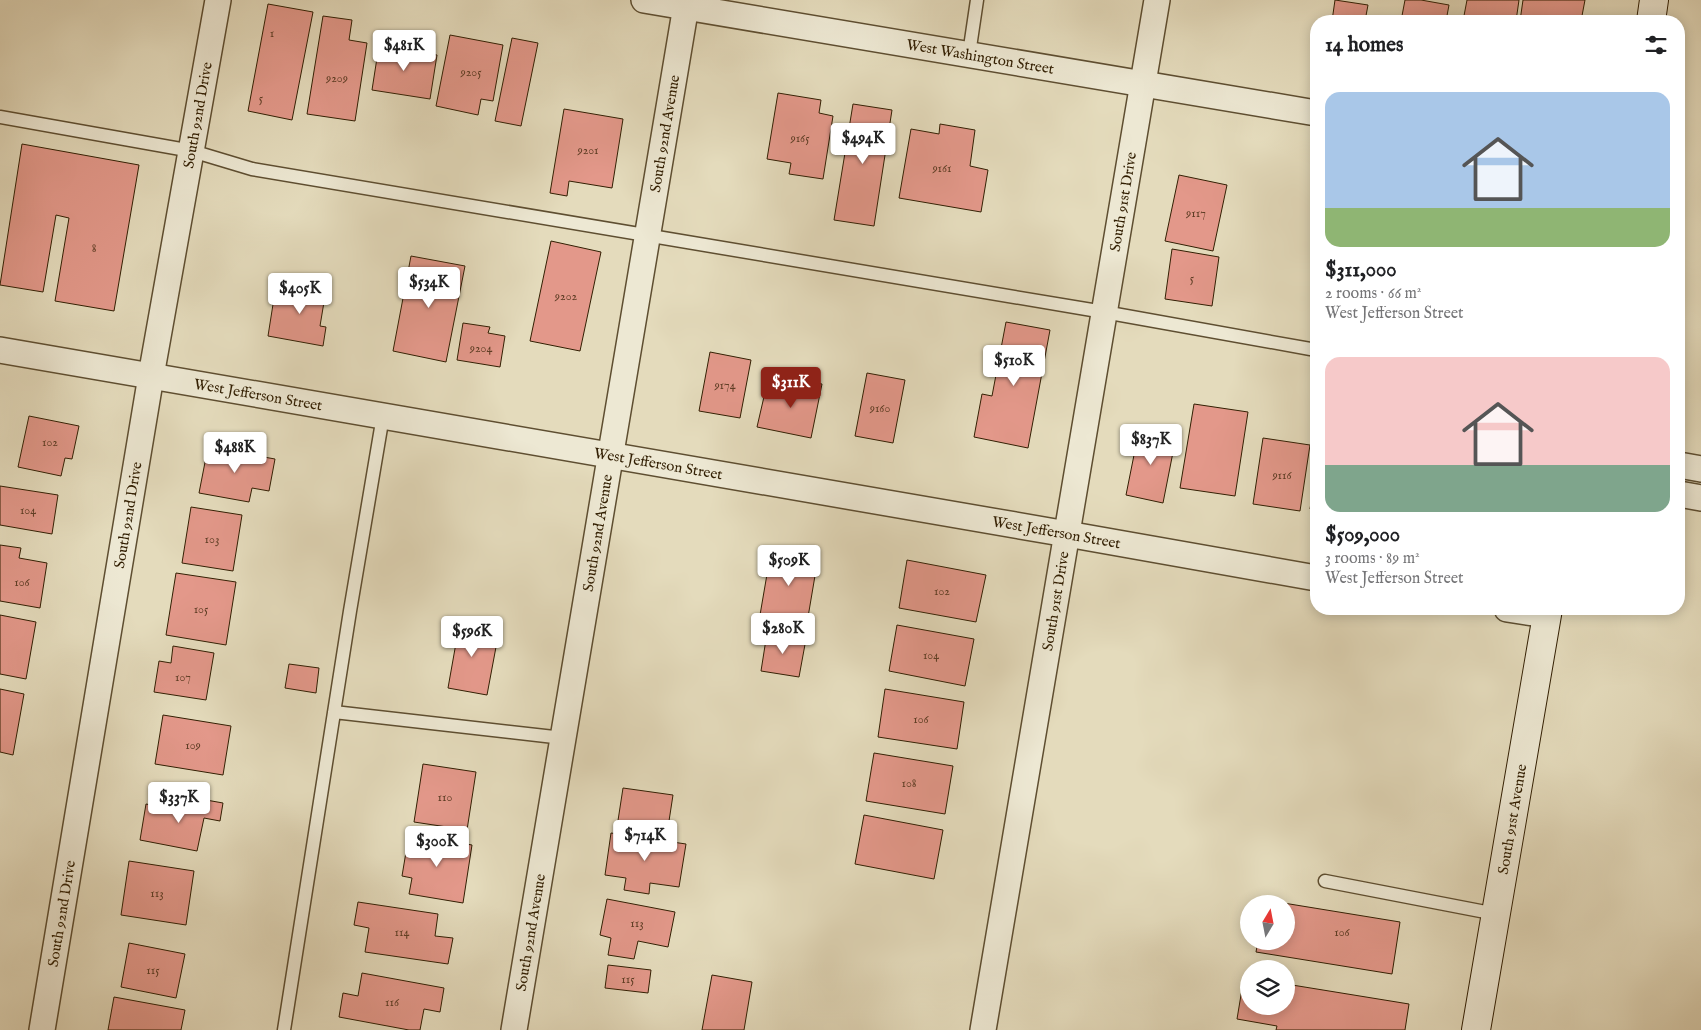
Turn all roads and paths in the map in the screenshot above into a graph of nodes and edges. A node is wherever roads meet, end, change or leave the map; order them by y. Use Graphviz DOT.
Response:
graph roads {
  1 [pos="218,0"];
  2 [pos="644,0"];
  3 [pos="977,0"];
  4 [pos="1157,0"];
  5 [pos="1654,0"];
  6 [pos="686,3"];
  7 [pos="1652,15"];
  8 [pos="969,54"];
  9 [pos="1143,83"];
  10 [pos="1310,112"];
  11 [pos="0,117"];
  12 [pos="192,150"];
  13 [pos="647,235"];
  14 [pos="1104,312"];
  15 [pos="1310,349"];
  16 [pos="0,350"];
  17 [pos="151,376"];
  18 [pos="383,416"];
  19 [pos="610,455"];
  20 [pos="1685,467"];
  21 [pos="1701,469"];
  22 [pos="1685,495"];
  23 [pos="1701,498"];
  24 [pos="1067,534"];
  25 [pos="1310,577"];
  26 [pos="1547,615"];
  27 [pos="334,712"];
  28 [pos="563,738"];
  29 [pos="1325,881"];
  30 [pos="1496,914"];
  31 [pos="42,1030"];
  32 [pos="284,1030"];
  33 [pos="514,1030"];
  34 [pos="983,1030"];
  35 [pos="1476,1030"];
  1 -- 12 [label="street, South 92nd Drive"];
  2 -- 6 [label="street, West Washington Street"];
  3 -- 8 [label="lane"];
  4 -- 9 [label="street, South 91st Drive"];
  5 -- 7 [label="main road"];
  6 -- 8 [label="street, West Washington Street"];
  6 -- 13 [label="street, South 92nd Avenue"];
  8 -- 9 [label="street, West Washington Street"];
  9 -- 10 [label="street, West Washington Street"];
  9 -- 14 [label="street, South 91st Drive"];
  11 -- 12 [label="lane"];
  12 -- 13 [label="lane"];
  12 -- 17 [label="street, South 92nd Drive"];
  13 -- 14 [label="lane"];
  13 -- 19 [label="street, South 92nd Avenue"];
  14 -- 15 [label="lane"];
  14 -- 24 [label="street, South 91st Drive"];
  16 -- 17 [label="street, West Jefferson Street"];
  17 -- 18 [label="street, West Jefferson Street"];
  17 -- 31 [label="street, South 92nd Drive"];
  18 -- 19 [label="street, West Jefferson Street"];
  18 -- 27 [label="lane"];
  19 -- 24 [label="street, West Jefferson Street"];
  19 -- 28 [label="street, South 92nd Avenue"];
  20 -- 21 [label="street"];
  22 -- 23 [label="street"];
  24 -- 25 [label="street, West Jefferson Street"];
  24 -- 34 [label="street, South 91st Drive"];
  26 -- 30 [label="main road, South 91st Avenue"];
  27 -- 28 [label="lane"];
  27 -- 32 [label="lane"];
  28 -- 33 [label="street, South 92nd Avenue"];
  29 -- 30 [label="lane"];
  30 -- 35 [label="main road, South 91st Avenue"];
}
